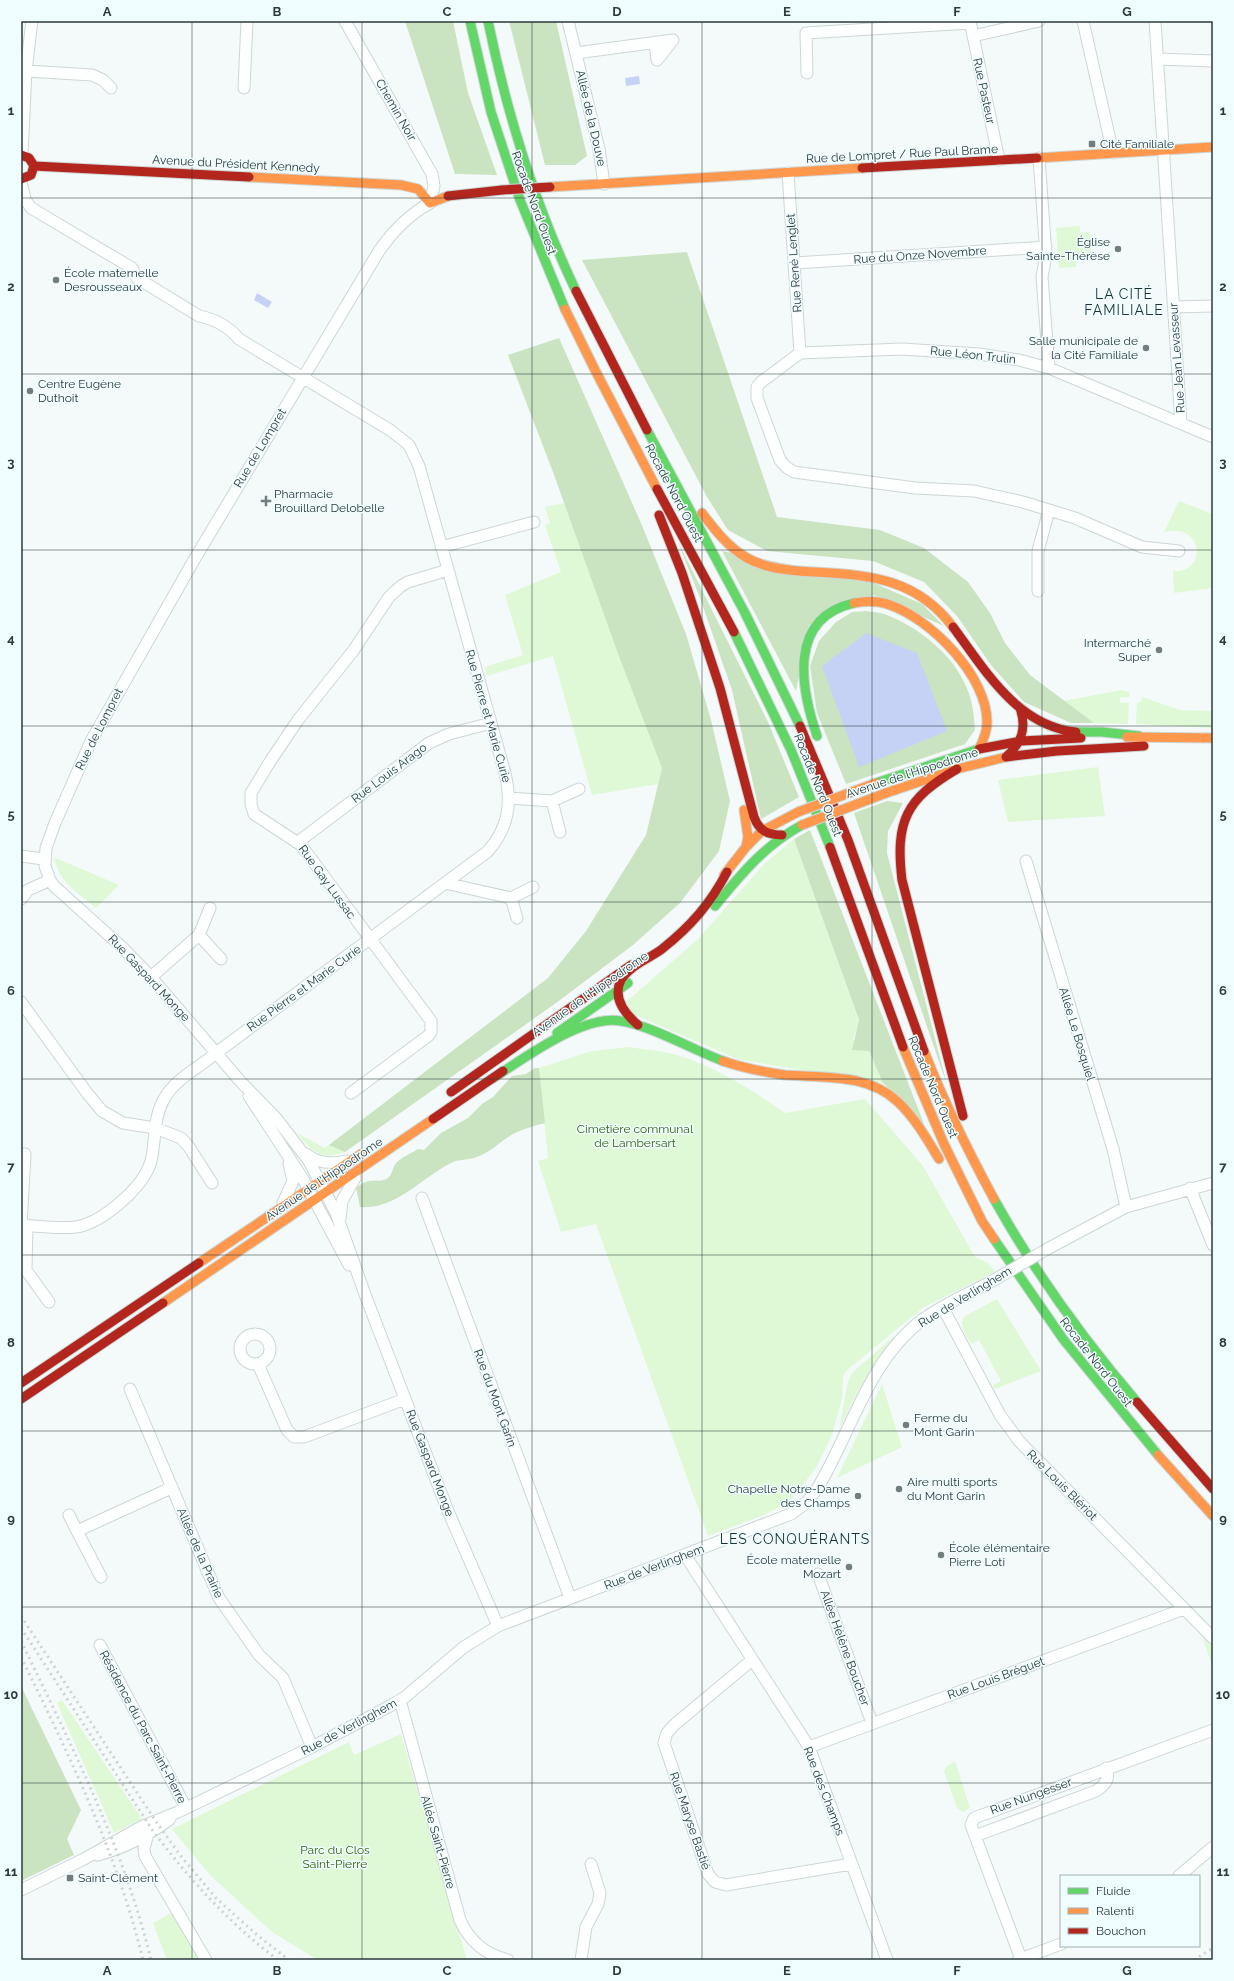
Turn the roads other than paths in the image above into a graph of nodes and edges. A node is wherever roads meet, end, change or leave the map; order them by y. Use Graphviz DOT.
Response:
graph roads {
  1 [pos="32,21"];
  2 [pos="247,21"];
  3 [pos="345,21"];
  4 [pos="470,21"];
  5 [pos="488,21"];
  6 [pos="568,21"];
  7 [pos="1039,21"];
  8 [pos="1083,21"];
  9 [pos="1156,21"];
  10 [pos="970,22"];
  11 [pos="973,36"];
  12 [pos="655,42"];
  13 [pos="24,49"];
  14 [pos="576,53"];
  15 [pos="1158,59"];
  16 [pos="1213,61"];
  17 [pos="26,71"];
  18 [pos="807,73"];
  19 [pos="111,88"];
  20 [pos="244,88"];
  21 [pos="1213,147"];
  22 [pos="1163,150"];
  23 [pos="1112,153"];
  24 [pos="21,155"];
  25 [pos="1039,158"];
  26 [pos="999,160"];
  27 [pos="34,166"];
  28 [pos="788,172"];
  29 [pos="21,179"];
  30 [pos="21,182"];
  31 [pos="598,184"];
  32 [pos="430,202"];
  33 [pos="1046,247"];
  34 [pos="795,262"];
  35 [pos="1213,306"];
  36 [pos="1174,307"];
  37 [pos="800,353"];
  38 [pos="1049,368"];
  39 [pos="302,378"];
  40 [pos="626,391"];
  41 [pos="1181,423"];
  42 [pos="630,436"];
  43 [pos="1213,437"];
  44 [pos="1049,510"];
  45 [pos="534,522"];
  46 [pos="441,547"];
  47 [pos="1179,551"];
  48 [pos="448,570"];
  49 [pos="1038,591"];
  50 [pos="1020,708"];
  51 [pos="491,723"];
  52 [pos="1138,736"];
  53 [pos="1213,738"];
  54 [pos="1021,741"];
  55 [pos="1213,741"];
  56 [pos="820,747"];
  57 [pos="979,749"];
  58 [pos="1006,757"];
  59 [pos="825,761"];
  60 [pos="957,769"];
  61 [pos="743,782"];
  62 [pos="579,790"];
  63 [pos="509,798"];
  64 [pos="552,801"];
  65 [pos="841,823"];
  66 [pos="762,831"];
  67 [pos="560,832"];
  68 [pos="782,835"];
  69 [pos="298,842"];
  70 [pos="746,847"];
  71 [pos="21,856"];
  72 [pos="44,859"];
  73 [pos="1026,861"];
  74 [pos="727,872"];
  75 [pos="50,880"];
  76 [pos="445,883"];
  77 [pos="533,887"];
  78 [pos="511,898"];
  79 [pos="21,899"];
  80 [pos="210,908"];
  81 [pos="517,918"];
  82 [pos="199,935"];
  83 [pos="370,939"];
  84 [pos="221,959"];
  85 [pos="645,971"];
  86 [pos="152,977"];
  87 [pos="635,978"];
  88 [pos="618,990"];
  89 [pos="21,1002"];
  90 [pos="638,1025"];
  91 [pos="216,1053"];
  92 [pos="492,1079"];
  93 [pos="240,1081"];
  94 [pos="351,1093"];
  95 [pos="443,1098"];
  96 [pos="155,1128"];
  97 [pos="280,1143"];
  98 [pos="369,1149"];
  99 [pos="302,1151"];
  100 [pos="25,1154"];
  101 [pos="356,1157"];
  102 [pos="365,1166"];
  103 [pos="943,1167"];
  104 [pos="950,1178"];
  105 [pos="320,1181"];
  106 [pos="212,1183"];
  107 [pos="1213,1183"];
  108 [pos="1190,1188"];
  109 [pos="309,1189"];
  110 [pos="327,1193"];
  111 [pos="422,1198"];
  112 [pos="992,1198"];
  113 [pos="315,1201"];
  114 [pos="1126,1207"];
  115 [pos="280,1208"];
  116 [pos="983,1222"];
  117 [pos="340,1224"];
  118 [pos="23,1225"];
  119 [pos="1213,1245"];
  120 [pos="366,1297"];
  121 [pos="49,1302"];
  122 [pos="943,1308"];
  123 [pos="258,1364"];
  124 [pos="21,1383"];
  125 [pos="130,1389"];
  126 [pos="21,1399"];
  127 [pos="405,1399"];
  128 [pos="171,1488"];
  129 [pos="1213,1489"];
  130 [pos="69,1515"];
  131 [pos="1213,1516"];
  132 [pos="77,1531"];
  133 [pos="685,1555"];
  134 [pos="818,1574"];
  135 [pos="101,1577"];
  136 [pos="570,1598"];
  137 [pos="1184,1609"];
  138 [pos="498,1626"];
  139 [pos="1213,1638"];
  140 [pos="100,1645"];
  141 [pos="752,1660"];
  142 [pos="400,1700"];
  143 [pos="872,1723"];
  144 [pos="1213,1730"];
  145 [pos="312,1747"];
  146 [pos="809,1747"];
  147 [pos="1106,1768"];
  148 [pos="182,1810"];
  149 [pos="148,1834"];
  150 [pos="975,1836"];
  151 [pos="125,1845"];
  152 [pos="1213,1847"];
  153 [pos="145,1856"];
  154 [pos="84,1859"];
  155 [pos="591,1864"];
  156 [pos="851,1864"];
  157 [pos="1180,1875"];
  158 [pos="21,1890"];
  159 [pos="1060,1944"];
  160 [pos="206,1960"];
  161 [pos="508,1960"];
  162 [pos="582,1960"];
  163 [pos="887,1960"];
  164 [pos="1019,1960"];
  1 -- 13 [label="street"];
  2 -- 20 [label="street"];
  3 -- 32 [label="street, Chemin Noir"];
  4 -- 42 [label="main road, Rocade Nord Ouest"];
  5 -- 40 [label="main road, Rocade Nord Ouest"];
  6 -- 14 [label="street, Allée de la Douve"];
  7 -- 11 [label="street"];
  8 -- 23 [label="street"];
  9 -- 15 [label="street, Rue Jean Levasseur"];
  10 -- 11 [label="street, Rue Pasteur"];
  10 -- 18 [label="street"];
  11 -- 26 [label="street, Rue Pasteur"];
  12 -- 14 [label="street, Allée de la Douve"];
  13 -- 17 [label="street"];
  14 -- 31 [label="street, Allée de la Douve"];
  15 -- 16 [label="street"];
  15 -- 22 [label="street, Rue Jean Levasseur"];
  17 -- 19 [label="street"];
  17 -- 24 [label="street"];
  21 -- 22 [label="main road, Rue de Lompret / Rue Paul Brame"];
  22 -- 23 [label="main road, Rue de Lompret / Rue Paul Brame"];
  22 -- 36 [label="street, Rue Jean Levasseur"];
  23 -- 25 [label="main road, Rue de Lompret / Rue Paul Brame"];
  24 -- 27 [label="main road"];
  25 -- 26 [label="main road, Rue de Lompret / Rue Paul Brame"];
  25 -- 33 [label="street"];
  26 -- 28 [label="main road, Rue de Lompret / Rue Paul Brame"];
  27 -- 29 [label="main road"];
  27 -- 32 [label="main road, Avenue du Président Kennedy"];
  28 -- 31 [label="main road, Rue de Lompret / Rue Paul Brame"];
  28 -- 34 [label="street, Rue René Lenglet"];
  30 -- 39 [label="street, Rue Pierre et Marie Curie"];
  31 -- 32 [label="main road, Rue de Lompret, bridge"];
  32 -- 39 [label="street, Rue de Lompret"];
  33 -- 34 [label="street, Rue du Onze Novembre"];
  33 -- 38 [label="street"];
  34 -- 37 [label="street, Rue René Lenglet"];
  35 -- 36 [label="street"];
  36 -- 41 [label="street, Rue Jean Levasseur"];
  37 -- 38 [label="street, Rue Léon Trulin"];
  37 -- 44 [label="street"];
  38 -- 41 [label="street, Rue Léon Trulin"];
  39 -- 46 [label="street, Rue Pierre et Marie Curie"];
  39 -- 72 [label="street, Rue de Lompret"];
  40 -- 50 [label="main road"];
  40 -- 65 [label="main road, Rocade Nord Ouest"];
  41 -- 43 [label="street, Rue Léon Trulin"];
  42 -- 61 [label="main road"];
  42 -- 116 [label="main road, Rocade Nord Ouest"];
  44 -- 47 [label="street"];
  44 -- 49 [label="street"];
  45 -- 46 [label="street"];
  46 -- 48 [label="street, Rue Pierre et Marie Curie"];
  48 -- 51 [label="street, Rue Pierre et Marie Curie"];
  48 -- 69 [label="street, Rue Gay Lussac"];
  50 -- 52 [label="main road"];
  50 -- 54 [label="main road"];
  51 -- 63 [label="street, Rue Pierre et Marie Curie"];
  51 -- 69 [label="street, Rue Louis Arago"];
  52 -- 53 [label="main road, Avenue de l'Hippodrome"];
  52 -- 54 [label="main road, Avenue de l'Hippodrome"];
  54 -- 57 [label="main road, Avenue de l'Hippodrome"];
  54 -- 58 [label="main road"];
  55 -- 58 [label="main road, Avenue de l'Hippodrome"];
  56 -- 57 [label="main road"];
  57 -- 66 [label="main road, Avenue de l'Hippodrome, bridge"];
  58 -- 60 [label="main road, Avenue de l'Hippodrome"];
  59 -- 65 [label="main road"];
  60 -- 68 [label="main road, Avenue de l'Hippodrome, bridge"];
  60 -- 112 [label="main road"];
  61 -- 66 [label="main road"];
  61 -- 70 [label="main road"];
  62 -- 64 [label="street"];
  63 -- 64 [label="street"];
  63 -- 76 [label="street, Rue Pierre et Marie Curie"];
  64 -- 67 [label="street"];
  65 -- 112 [label="main road, Rocade Nord Ouest"];
  66 -- 68 [label="main road"];
  66 -- 70 [label="main road, Avenue de l'Hippodrome"];
  68 -- 85 [label="main road, Avenue de l'Hippodrome"];
  69 -- 83 [label="street, Rue Gay Lussac"];
  70 -- 74 [label="main road, Avenue de l'Hippodrome"];
  71 -- 72 [label="street"];
  72 -- 75 [label="street, Rue Gaspard Monge"];
  73 -- 114 [label="street, Allée Le Bosquiel"];
  74 -- 88 [label="main road"];
  74 -- 95 [label="main road, Avenue de l'Hippodrome"];
  75 -- 79 [label="street"];
  75 -- 86 [label="street, Rue Gaspard Monge"];
  76 -- 78 [label="street"];
  76 -- 83 [label="street, Rue Pierre et Marie Curie"];
  77 -- 78 [label="street"];
  78 -- 81 [label="street"];
  80 -- 82 [label="street"];
  82 -- 84 [label="street"];
  82 -- 86 [label="street"];
  83 -- 91 [label="street, Rue Pierre et Marie Curie"];
  83 -- 94 [label="street, Rue Gay Lussac"];
  86 -- 91 [label="street, Rue Gaspard Monge"];
  87 -- 88 [label="main road, Avenue de l'Hippodrome"];
  88 -- 90 [label="main road"];
  88 -- 92 [label="main road, Avenue de l'Hippodrome"];
  89 -- 96 [label="street"];
  90 -- 92 [label="main road"];
  90 -- 103 [label="main road"];
  91 -- 93 [label="street, Rue Gaspard Monge"];
  91 -- 96 [label="street, Rue Pierre et Marie Curie"];
  92 -- 102 [label="main road, Avenue de l'Hippodrome"];
  93 -- 97 [label="street, Rue Gaspard Monge"];
  93 -- 99 [label="street, Rue Gaspard Monge"];
  96 -- 106 [label="street"];
  96 -- 118 [label="street, Rue Pierre et Marie Curie"];
  97 -- 109 [label="street, Rue Gaspard Monge"];
  97 -- 115 [label="street"];
  98 -- 101 [label="main road, Avenue de l'Hippodrome"];
  99 -- 101 [label="street"];
  99 -- 105 [label="street, Rue Gaspard Monge"];
  100 -- 118 [label="street"];
  101 -- 105 [label="main road, Avenue de l'Hippodrome"];
  102 -- 110 [label="main road, Avenue de l'Hippodrome"];
  102 -- 117 [label="street"];
  104 -- 116 [label="main road"];
  105 -- 109 [label="main road, Avenue de l'Hippodrome"];
  105 -- 110 [label="street, Rue Gaspard Monge"];
  107 -- 108 [label="street, Rue de Verlinghem"];
  108 -- 114 [label="street, Rue de Verlinghem"];
  108 -- 119 [label="street"];
  109 -- 113 [label="street, Rue Gaspard Monge"];
  109 -- 115 [label="main road, Avenue de l'Hippodrome"];
  110 -- 113 [label="main road, Avenue de l'Hippodrome"];
  110 -- 117 [label="street, Rue Gaspard Monge"];
  111 -- 136 [label="street, Rue du Mont Garin"];
  112 -- 129 [label="main road, Rocade Nord Ouest"];
  113 -- 120 [label="street, Rue Gaspard Monge"];
  113 -- 126 [label="main road, Avenue de l'Hippodrome"];
  114 -- 122 [label="street, Rue de Verlinghem, bridge"];
  115 -- 124 [label="main road, Avenue de l'Hippodrome"];
  116 -- 131 [label="main road, Rocade Nord Ouest"];
  117 -- 120 [label="street, Rue Gaspard Monge"];
  118 -- 121 [label="street"];
  120 -- 127 [label="street, Rue Gaspard Monge"];
  122 -- 133 [label="street, Rue de Verlinghem"];
  122 -- 137 [label="street, Rue Louis Blériot"];
  123 -- 127 [label="street"];
  125 -- 128 [label="street, Allée de la Prairie"];
  127 -- 138 [label="street, Rue Gaspard Monge"];
  128 -- 132 [label="street"];
  128 -- 145 [label="street, Allée de la Prairie"];
  130 -- 132 [label="street"];
  132 -- 135 [label="street"];
  133 -- 136 [label="street, Rue de Verlinghem"];
  133 -- 141 [label="street, Rue des Champs"];
  134 -- 143 [label="street, Allée Hélène Boucher"];
  136 -- 138 [label="street, Rue de Verlinghem"];
  137 -- 139 [label="street, Rue Louis Blériot"];
  137 -- 143 [label="street, Rue Louis Bréguet"];
  138 -- 142 [label="street, Rue de Verlinghem"];
  140 -- 148 [label="street, Résidence du Parc Saint-Pierre"];
  141 -- 146 [label="street, Rue des Champs"];
  141 -- 156 [label="street, Rue Maryse Bastié"];
  142 -- 145 [label="street, Rue de Verlinghem"];
  142 -- 161 [label="street, Allée Saint-Pierre"];
  143 -- 146 [label="street, Rue Louis Bréguet"];
  144 -- 147 [label="street, Rue Nungesser"];
  145 -- 148 [label="street, Rue de Verlinghem"];
  146 -- 156 [label="street, Rue des Champs"];
  147 -- 150 [label="street, Rue Nungesser"];
  147 -- 150 [label="street, Rue Nungesser"];
  148 -- 149 [label="street, Rue de Verlinghem"];
  148 -- 154 [label="street, Rue de Verlinghem"];
  149 -- 151 [label="street, Rue de Verlinghem"];
  149 -- 153 [label="street"];
  150 -- 164 [label="street, Rue Nungesser"];
  151 -- 153 [label="street"];
  151 -- 154 [label="street, Rue de Verlinghem"];
  152 -- 157 [label="street"];
  153 -- 160 [label="street"];
  154 -- 158 [label="street, Rue de Verlinghem"];
  155 -- 162 [label="street"];
  156 -- 163 [label="street, Rue des Champs"];
  159 -- 164 [label="street"];
}
